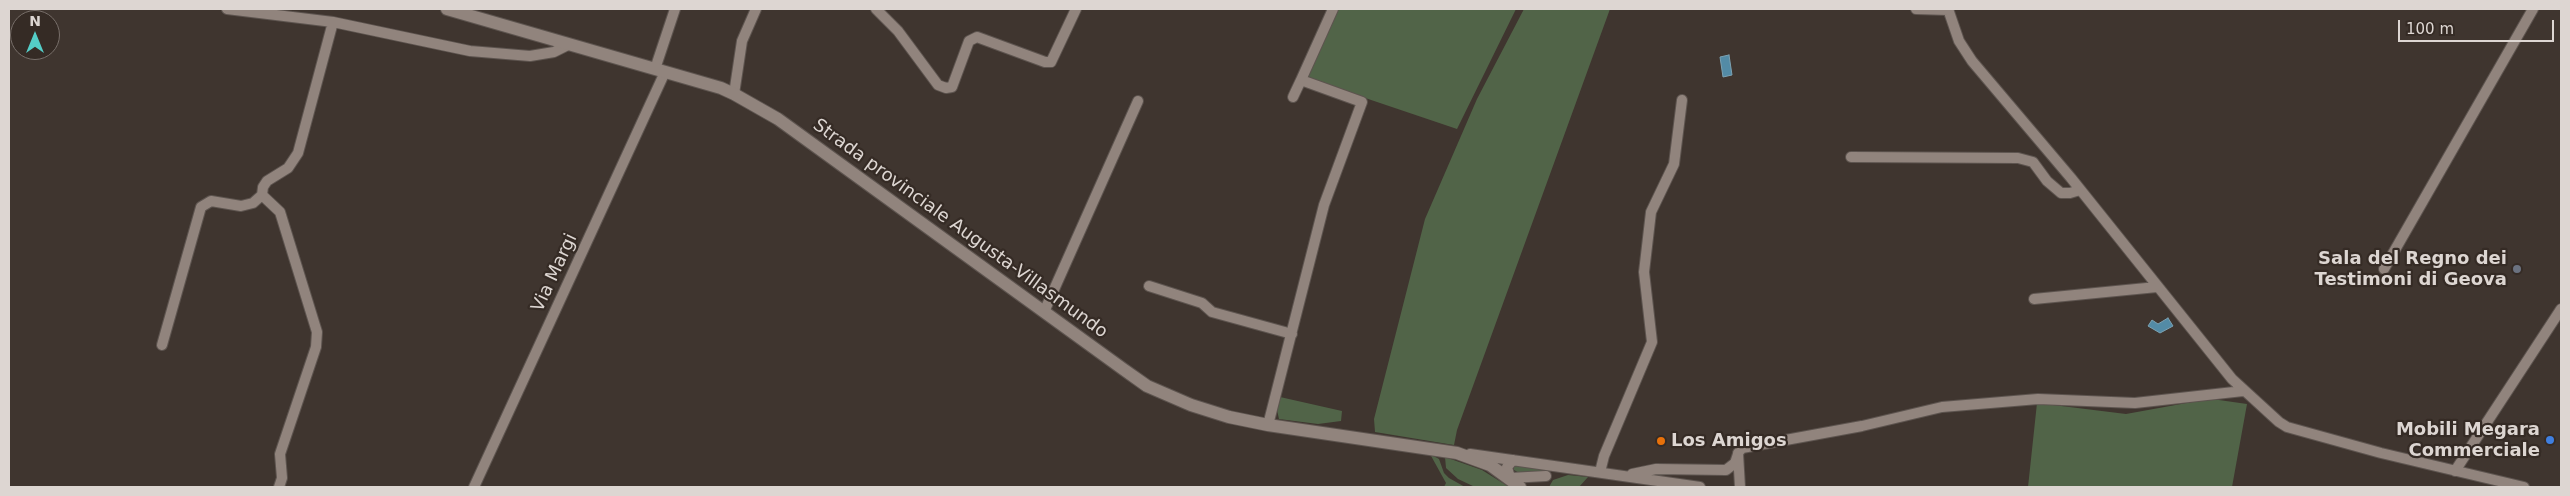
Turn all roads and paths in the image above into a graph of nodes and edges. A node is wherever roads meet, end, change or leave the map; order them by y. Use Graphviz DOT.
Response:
graph roads {
  1 [pos="227,9"];
  2 [pos="447,9"];
  3 [pos="675,9"];
  4 [pos="756,9"];
  5 [pos="876,9"];
  6 [pos="1076,9"];
  7 [pos="1333,9"];
  8 [pos="1916,9"];
  9 [pos="1948,9"];
  10 [pos="2533,9"];
  11 [pos="334,22"];
  12 [pos="570,44"];
  13 [pos="660,71"];
  14 [pos="1301,80"];
  15 [pos="734,94"];
  16 [pos="1293,97"];
  17 [pos="1682,100"];
  18 [pos="1138,101"];
  19 [pos="1851,157"];
  20 [pos="2080,190"];
  21 [pos="262,195"];
  22 [pos="2384,269"];
  23 [pos="1149,286"];
  24 [pos="2157,288"];
  25 [pos="2034,299"];
  26 [pos="2561,309"];
  27 [pos="1044,312"];
  28 [pos="1292,334"];
  29 [pos="162,344"];
  30 [pos="2243,391"];
  31 [pos="1268,425"];
  32 [pos="1457,453"];
  33 [pos="1738,453"];
  34 [pos="1513,460"];
  35 [pos="1570,468"];
  36 [pos="1600,472"];
  37 [pos="2455,472"];
  38 [pos="1546,476"];
  39 [pos="1626,476"];
  40 [pos="1510,478"];
  41 [pos="278,487"];
  42 [pos="474,487"];
  43 [pos="1520,487"];
  44 [pos="1541,487"];
  45 [pos="1700,487"];
  46 [pos="1740,487"];
  47 [pos="2524,487"];
  1 -- 11 [label="street"];
  2 -- 12 [label="main road, Strada provinciale Augusta-Villasmundo"];
  3 -- 13 [label="street, Via Margi"];
  4 -- 15 [label="street"];
  5 -- 6 [label="street"];
  7 -- 14 [label="street"];
  8 -- 9 [label="street"];
  9 -- 20 [label="street"];
  10 -- 22 [label="street"];
  11 -- 12 [label="street"];
  11 -- 21 [label="street"];
  12 -- 13 [label="main road, Strada provinciale Augusta-Villasmundo"];
  13 -- 15 [label="main road, Strada provinciale Augusta-Villasmundo"];
  13 -- 42 [label="street, Via Margi"];
  14 -- 16 [label="street"];
  14 -- 28 [label="street"];
  15 -- 27 [label="main road, Strada provinciale Augusta-Villasmundo"];
  17 -- 36 [label="street"];
  18 -- 27 [label="street"];
  19 -- 20 [label="street"];
  20 -- 24 [label="street"];
  21 -- 29 [label="street"];
  21 -- 41 [label="street"];
  23 -- 28 [label="street"];
  24 -- 25 [label="street"];
  24 -- 30 [label="street"];
  26 -- 37 [label="street"];
  27 -- 31 [label="main road, Strada provinciale Augusta-Villasmundo"];
  28 -- 31 [label="street"];
  30 -- 33 [label="street"];
  30 -- 37 [label="street"];
  31 -- 32 [label="main road, Strada provinciale Augusta-Villasmundo"];
  32 -- 34 [label="street"];
  32 -- 40 [label="main road, Strada provinciale Augusta-Villasmundo"];
  33 -- 39 [label="street"];
  33 -- 46 [label="street"];
  34 -- 35 [label="street"];
  34 -- 40 [label="street"];
  35 -- 36 [label="street"];
  35 -- 38 [label="street"];
  36 -- 39 [label="street"];
  37 -- 47 [label="street"];
  38 -- 40 [label="street"];
  38 -- 44 [label="street"];
  39 -- 45 [label="street"];
  40 -- 43 [label="main road, Strada provinciale Augusta-Villasmundo"];
}
